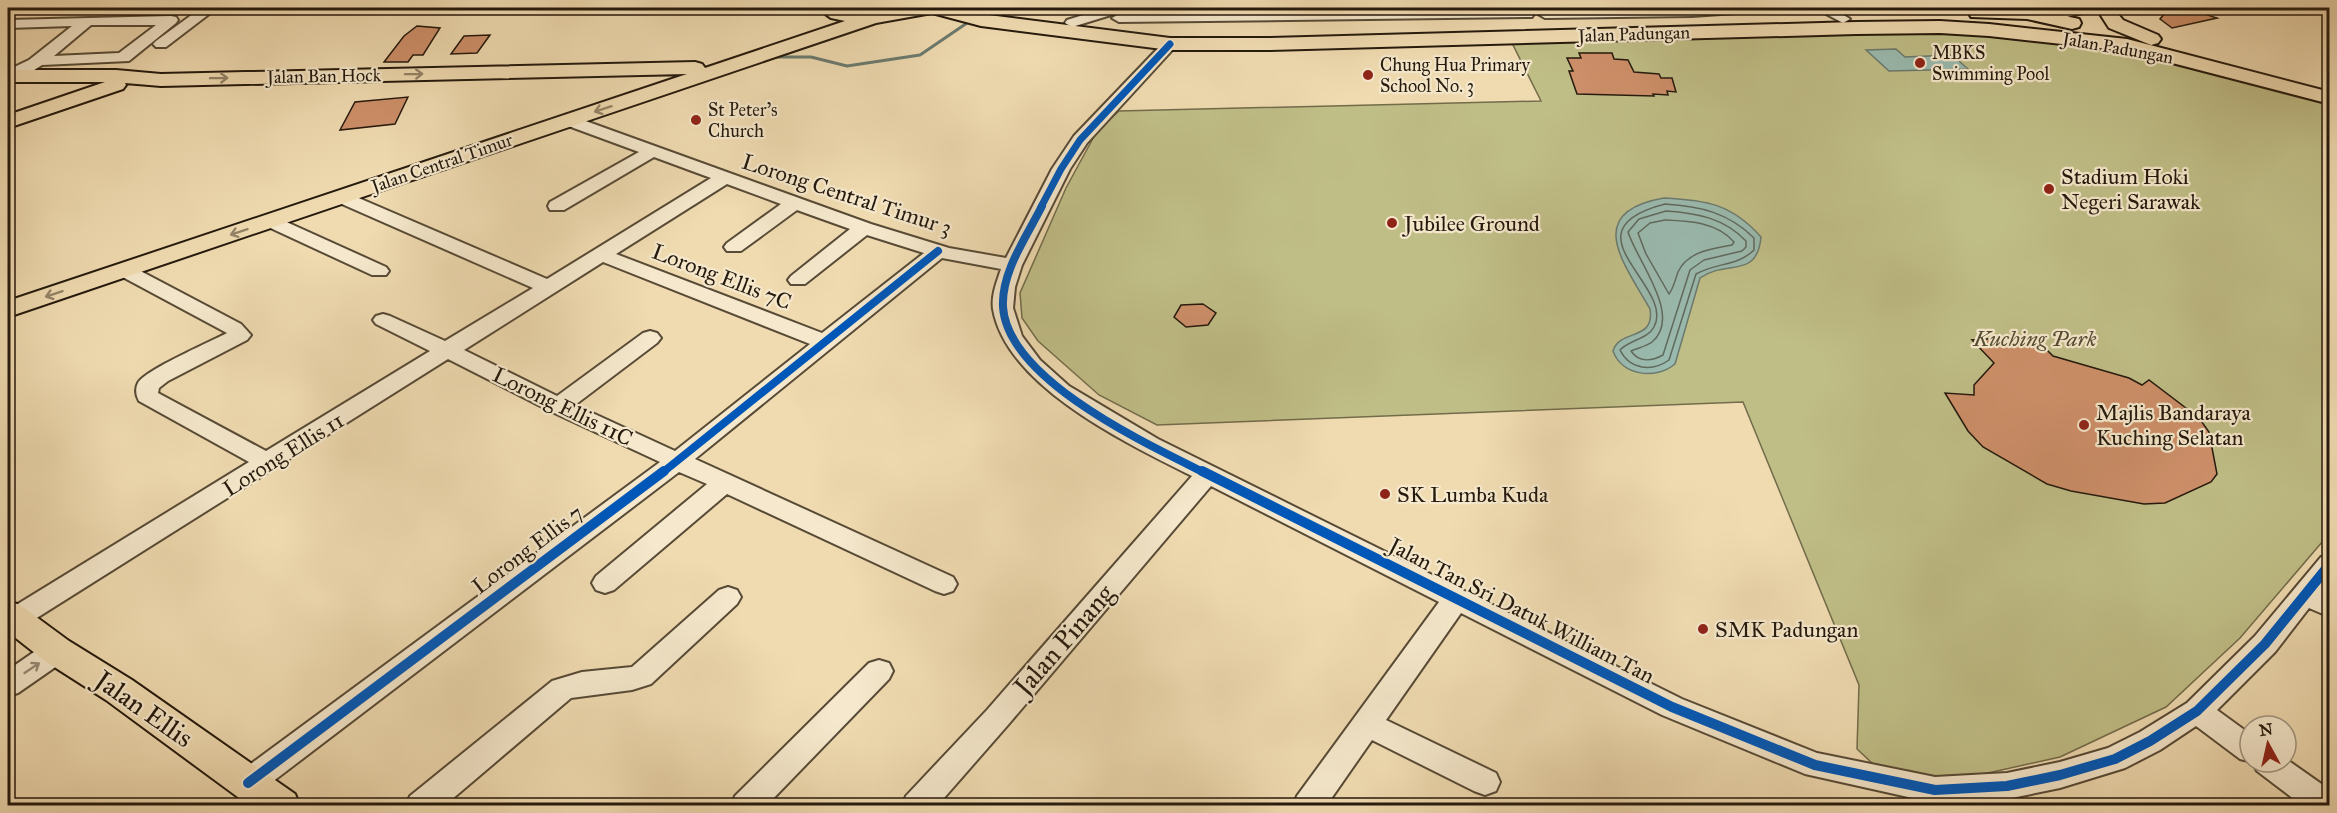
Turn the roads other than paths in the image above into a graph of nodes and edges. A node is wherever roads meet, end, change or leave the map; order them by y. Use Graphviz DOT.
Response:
graph roads {
  1 [pos="141,8"];
  2 [pos="210,8"];
  3 [pos="932,8"];
  4 [pos="1135,8"];
  5 [pos="1750,8"];
  6 [pos="1822,8"];
  7 [pos="2085,8"];
  8 [pos="2111,8"];
  9 [pos="827,9"];
  10 [pos="1915,9"];
  11 [pos="976,14"];
  12 [pos="1532,14"];
  13 [pos="1808,14"];
  14 [pos="901,15"];
  15 [pos="877,17"];
  16 [pos="2037,18"];
  17 [pos="1123,19"];
  18 [pos="1843,19"];
  19 [pos="1883,19"];
  20 [pos="111,20"];
  21 [pos="87,21"];
  22 [pos="1072,23"];
  23 [pos="8,24"];
  24 [pos="1940,27"];
  25 [pos="1565,28"];
  26 [pos="1170,44"];
  27 [pos="2127,45"];
  28 [pos="2168,45"];
  29 [pos="8,62"];
  30 [pos="35,67"];
  31 [pos="640,69"];
  32 [pos="8,75"];
  33 [pos="116,76"];
  34 [pos="161,80"];
  35 [pos="8,82"];
  36 [pos="2330,88"];
  37 [pos="2330,98"];
  38 [pos="632,100"];
  39 [pos="60,103"];
  40 [pos="569,120"];
  41 [pos="8,122"];
  42 [pos="651,152"];
  43 [pos="724,178"];
  44 [pos="341,197"];
  45 [pos="795,203"];
  46 [pos="557,206"];
  47 [pos="271,222"];
  48 [pos="864,228"];
  49 [pos="734,247"];
  50 [pos="938,251"];
  51 [pos="602,255"];
  52 [pos="1012,265"];
  53 [pos="124,270"];
  54 [pos="379,271"];
  55 [pos="798,280"];
  56 [pos="550,288"];
  57 [pos="8,309"];
  58 [pos="383,320"];
  59 [pos="650,338"];
  60 [pos="825,342"];
  61 [pos="449,351"];
  62 [pos="558,406"];
  63 [pos="679,460"];
  64 [pos="269,463"];
  65 [pos="1208,473"];
  66 [pos="725,482"];
  67 [pos="2330,564"];
  68 [pos="605,583"];
  69 [pos="944,584"];
  70 [pos="2306,594"];
  71 [pos="728,597"];
  72 [pos="1456,599"];
  73 [pos="2330,607"];
  74 [pos="11,617"];
  75 [pos="57,651"];
  76 [pos="879,671"];
  77 [pos="8,685"];
  78 [pos="2197,711"];
  79 [pos="1367,724"];
  80 [pos="2238,741"];
  81 [pos="2283,774"];
  82 [pos="1485,782"];
  83 [pos="248,783"];
  84 [pos="281,806"];
  85 [pos="421,806"];
  86 [pos="746,806"];
  87 [pos="917,806"];
  88 [pos="1308,806"];
  89 [pos="2327,806"];
  1 -- 20 [label="street"];
  2 -- 33 [label="street"];
  3 -- 11 [label="main road, Jalan Padungan"];
  3 -- 14 [label="main road"];
  4 -- 17 [label="street"];
  5 -- 12 [label="street"];
  6 -- 18 [label="street"];
  7 -- 16 [label="street"];
  8 -- 28 [label="main road"];
  9 -- 15 [label="main road"];
  9 -- 31 [label="main road"];
  10 -- 19 [label="main road"];
  11 -- 14 [label="main road"];
  11 -- 22 [label="main road, Jalan Padungan"];
  11 -- 26 [label="main road, Jalan Padungan"];
  12 -- 17 [label="main road, Jalan Padungan"];
  12 -- 25 [label="main road, Jalan Padungan"];
  12 -- 25 [label="street"];
  13 -- 18 [label="main road, Jalan Padungan"];
  13 -- 25 [label="main road, Jalan Padungan"];
  14 -- 15 [label="main road"];
  15 -- 38 [label="main road, Jalan Central Timur"];
  16 -- 19 [label="main road, Jalan Padungan"];
  16 -- 24 [label="main road"];
  16 -- 27 [label="main road"];
  16 -- 28 [label="main road, Jalan Padungan"];
  17 -- 22 [label="main road, Jalan Padungan"];
  17 -- 22 [label="street"];
  18 -- 19 [label="main road, Jalan Padungan"];
  20 -- 21 [label="street"];
  20 -- 30 [label="street"];
  21 -- 23 [label="street"];
  21 -- 30 [label="street"];
  24 -- 26 [label="main road, Jalan Padungan"];
  24 -- 27 [label="main road, Jalan Padungan"];
  26 -- 52 [label="street, Jalan Tan Sri Datuk William Tan"];
  27 -- 37 [label="main road, Jalan Padungan"];
  28 -- 36 [label="main road, Jalan Padungan"];
  29 -- 30 [label="street"];
  30 -- 32 [label="main road, Jalan Ban Hock"];
  30 -- 33 [label="main road, Jalan Ban Hock"];
  34 -- 31 [label="main road, Jalan Ban Hock, one-way"];
  31 -- 38 [label="main road"];
  33 -- 34 [label="main road, Jalan Ban Hock"];
  34 -- 39 [label="main road"];
  35 -- 39 [label="main road"];
  38 -- 40 [label="main road, Jalan Central Timur, one-way"];
  39 -- 41 [label="main road"];
  40 -- 42 [label="street, Lorong Central Timur 3"];
  40 -- 44 [label="main road, Jalan Central Timur"];
  42 -- 43 [label="street, Lorong Central Timur 3"];
  42 -- 46 [label="street"];
  43 -- 45 [label="street, Lorong Central Timur 3"];
  43 -- 51 [label="street, Lorong Ellis 11"];
  44 -- 47 [label="main road, Jalan Central Timur"];
  44 -- 56 [label="street"];
  45 -- 48 [label="street, Lorong Central Timur 3"];
  45 -- 49 [label="street"];
  47 -- 53 [label="main road, Jalan Central Timur, one-way"];
  47 -- 54 [label="street"];
  48 -- 50 [label="street, Lorong Central Timur 3"];
  48 -- 55 [label="street"];
  50 -- 52 [label="street, Lorong Central Timur 3"];
  50 -- 60 [label="street, Lorong Ellis 7"];
  51 -- 56 [label="street, Lorong Ellis 11"];
  51 -- 60 [label="street, Lorong Ellis 7C"];
  52 -- 65 [label="street, Jalan Tan Sri Datuk William Tan"];
  53 -- 57 [label="main road, Jalan Central Timur, one-way"];
  53 -- 64 [label="street"];
  56 -- 61 [label="street, Lorong Ellis 11"];
  58 -- 61 [label="street, Lorong Ellis 11C"];
  59 -- 62 [label="street"];
  60 -- 63 [label="street, Lorong Ellis 7"];
  61 -- 62 [label="street, Lorong Ellis 11C"];
  61 -- 64 [label="street, Lorong Ellis 11"];
  62 -- 63 [label="street, Lorong Ellis 11C"];
  63 -- 66 [label="street, Lorong Ellis 11C"];
  63 -- 83 [label="street, Lorong Ellis 7"];
  64 -- 74 [label="street, Lorong Ellis 11"];
  65 -- 72 [label="street, Jalan Tan Sri Datuk William Tan"];
  65 -- 87 [label="street, Jalan Pinang"];
  66 -- 68 [label="street"];
  66 -- 69 [label="street, Lorong Ellis 11C"];
  67 -- 70 [label="street, Jalan Tan Sri Datuk William Tan"];
  70 -- 73 [label="street"];
  70 -- 78 [label="street, Jalan Tan Sri Datuk William Tan"];
  71 -- 85 [label="street"];
  72 -- 78 [label="street, Jalan Tan Sri Datuk William Tan"];
  72 -- 79 [label="street"];
  74 -- 75 [label="main road, Jalan Ellis"];
  77 -- 75 [label="street, one-way"];
  75 -- 83 [label="main road, Jalan Ellis"];
  76 -- 86 [label="street"];
  78 -- 80 [label="street"];
  79 -- 82 [label="street"];
  79 -- 88 [label="street"];
  81 -- 89 [label="street"];
  83 -- 84 [label="main road, Jalan Ellis"];
}
